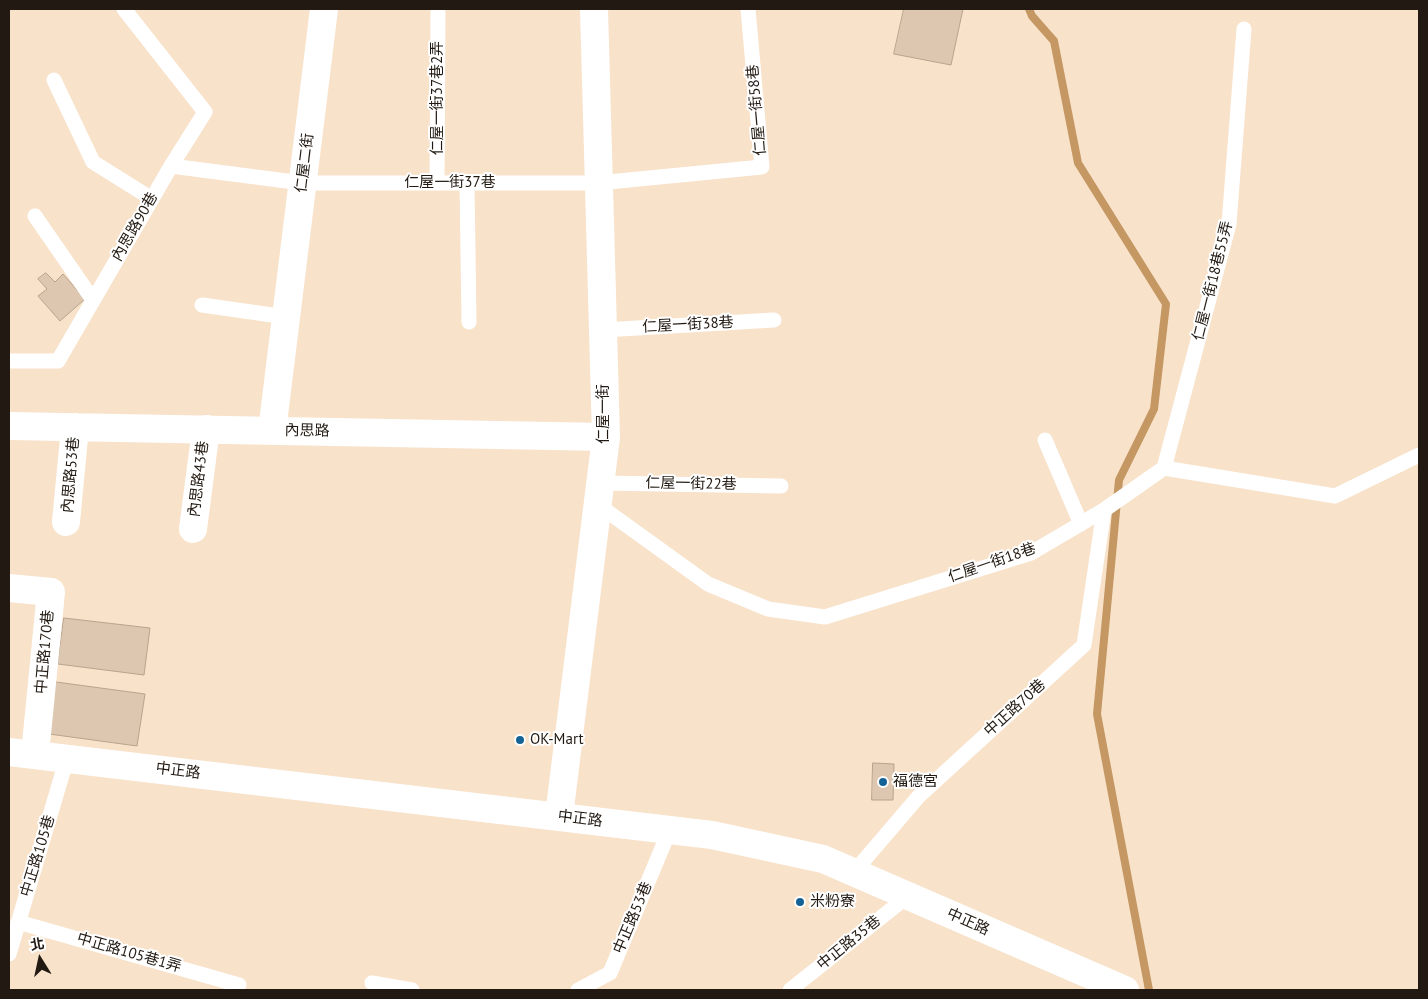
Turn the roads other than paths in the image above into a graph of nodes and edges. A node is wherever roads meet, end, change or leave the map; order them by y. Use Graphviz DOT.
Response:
graph roads {
  1 [pos="124,9"];
  2 [pos="324,9"];
  3 [pos="594,9"];
  4 [pos="748,9"];
  5 [pos="438,12"];
  6 [pos="1244,29"];
  7 [pos="54,80"];
  8 [pos="171,166"];
  9 [pos="302,183"];
  10 [pos="438,183"];
  11 [pos="467,183"];
  12 [pos="598,183"];
  13 [pos="152,199"];
  14 [pos="35,216"];
  15 [pos="93,300"];
  16 [pos="202,305"];
  17 [pos="286,316"];
  18 [pos="774,320"];
  19 [pos="469,322"];
  20 [pos="602,330"];
  21 [pos="9,361"];
  22 [pos="9,426"];
  23 [pos="75,427"];
  24 [pos="206,429"];
  25 [pos="272,431"];
  26 [pos="606,437"];
  27 [pos="1046,440"];
  28 [pos="1419,454"];
  29 [pos="1164,468"];
  30 [pos="781,486"];
  31 [pos="599,493"];
  32 [pos="1104,510"];
  33 [pos="66,522"];
  34 [pos="1081,524"];
  35 [pos="193,529"];
  36 [pos="9,588"];
  37 [pos="22,753"];
  38 [pos="67,758"];
  39 [pos="559,816"];
  40 [pos="670,829"];
  41 [pos="854,872"];
  42 [pos="908,896"];
  43 [pos="18,922"];
  44 [pos="9,954"];
  45 [pos="372,983"];
  46 [pos="239,984"];
  47 [pos="412,990"];
  48 [pos="578,990"];
  49 [pos="790,990"];
  50 [pos="1124,990"];
  1 -- 8 [label="lane, 內思路90巷"];
  2 -- 9 [label="street, 仁屋二街"];
  3 -- 12 [label="street, 仁屋一街"];
  4 -- 12 [label="lane, 仁屋一街58巷"];
  5 -- 10 [label="lane, 仁屋一街37巷2弄"];
  6 -- 29 [label="lane, 仁屋一街18巷55弄"];
  7 -- 13 [label="lane"];
  8 -- 9 [label="lane"];
  8 -- 13 [label="lane, 內思路90巷"];
  9 -- 10 [label="lane, 仁屋一街37巷"];
  9 -- 17 [label="street, 仁屋二街"];
  10 -- 11 [label="lane, 仁屋一街37巷"];
  11 -- 12 [label="lane, 仁屋一街37巷"];
  11 -- 19 [label="lane"];
  12 -- 20 [label="street, 仁屋一街"];
  13 -- 15 [label="lane, 內思路90巷"];
  14 -- 15 [label="lane"];
  15 -- 21 [label="lane, 內思路90巷"];
  16 -- 17 [label="lane"];
  17 -- 25 [label="street, 仁屋二街"];
  18 -- 20 [label="lane, 仁屋一街38巷"];
  20 -- 26 [label="street, 仁屋一街"];
  22 -- 23 [label="street, 內思路"];
  23 -- 24 [label="street, 內思路"];
  23 -- 33 [label="street, 內思路53巷"];
  24 -- 25 [label="street, 內思路"];
  24 -- 35 [label="street, 內思路43巷"];
  25 -- 26 [label="street, 內思路"];
  26 -- 31 [label="street, 仁屋一街"];
  27 -- 34 [label="lane"];
  28 -- 29 [label="lane"];
  29 -- 32 [label="lane, 仁屋一街18巷"];
  30 -- 31 [label="lane, 仁屋一街22巷"];
  31 -- 34 [label="lane, 仁屋一街18巷"];
  31 -- 39 [label="street, 仁屋一街"];
  32 -- 34 [label="lane, 仁屋一街18巷"];
  32 -- 41 [label="lane, 中正路70巷"];
  36 -- 37 [label="street, 中正路170巷"];
  37 -- 38 [label="street, 中正路"];
  38 -- 39 [label="street, 中正路"];
  38 -- 43 [label="lane, 中正路105巷"];
  39 -- 40 [label="street, 中正路"];
  40 -- 41 [label="street, 中正路"];
  40 -- 48 [label="lane, 中正路53巷"];
  41 -- 42 [label="street, 中正路"];
  42 -- 49 [label="lane, 中正路35巷"];
  42 -- 50 [label="street, 中正路"];
  43 -- 44 [label="lane, 中正路105巷"];
  43 -- 46 [label="lane, 中正路105巷1弄"];
  45 -- 47 [label="lane"];
}
